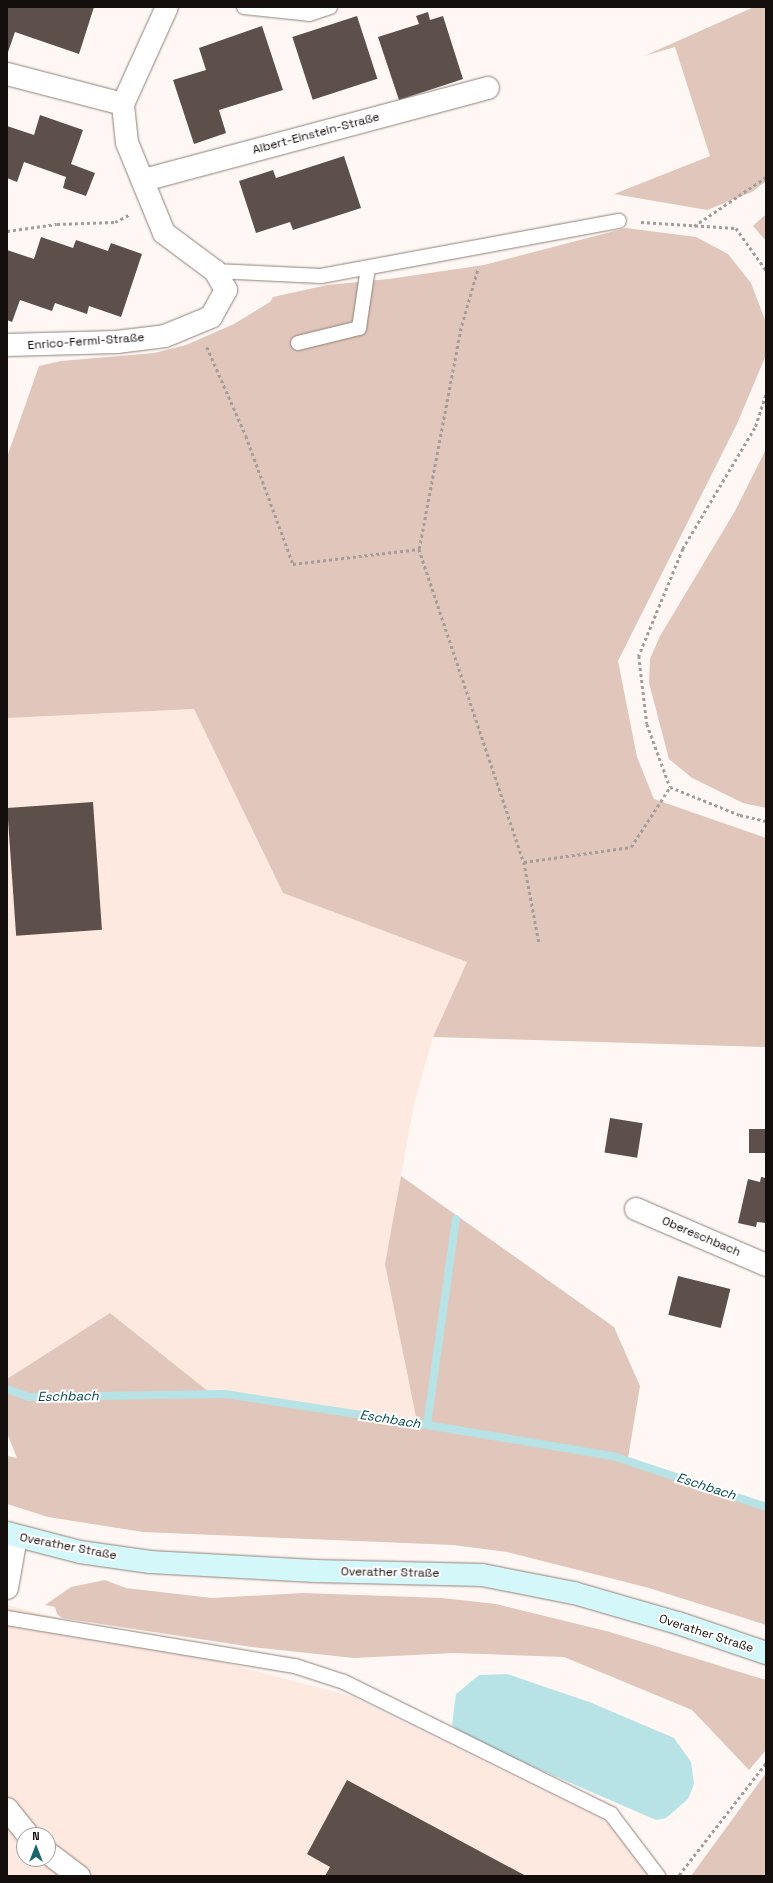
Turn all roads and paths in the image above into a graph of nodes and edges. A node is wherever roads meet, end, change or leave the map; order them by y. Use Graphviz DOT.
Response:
graph roads {
  1 [pos="167,7"];
  2 [pos="244,7"];
  3 [pos="330,7"];
  4 [pos="7,74"];
  5 [pos="488,88"];
  6 [pos="124,104"];
  7 [pos="766,177"];
  8 [pos="144,180"];
  9 [pos="619,221"];
  10 [pos="115,222"];
  11 [pos="694,226"];
  12 [pos="7,231"];
  13 [pos="484,246"];
  14 [pos="368,268"];
  15 [pos="766,270"];
  16 [pos="215,271"];
  17 [pos="196,323"];
  18 [pos="298,343"];
  19 [pos="7,345"];
  20 [pos="766,395"];
  21 [pos="419,549"];
  22 [pos="670,787"];
  23 [pos="766,821"];
  24 [pos="524,862"];
  25 [pos="539,942"];
  26 [pos="636,1208"];
  27 [pos="766,1265"];
  28 [pos="10,1537"];
  29 [pos="7,1588"];
  30 [pos="7,1618"];
  31 [pos="766,1653"];
  32 [pos="766,1764"];
  33 [pos="7,1809"];
  34 [pos="22,1827"];
  35 [pos="56,1859"];
  36 [pos="79,1876"];
  37 [pos="658,1876"];
  38 [pos="679,1876"];
  1 -- 6 [label="street"];
  2 -- 3 [label="lane"];
  4 -- 6 [label="street"];
  5 -- 8 [label="street, Albert-Einstein-Straße"];
  6 -- 8 [label="street"];
  7 -- 11 [label="path"];
  8 -- 16 [label="street"];
  9 -- 11 [label="path"];
  9 -- 13 [label="lane"];
  10 -- 12 [label="path"];
  11 -- 15 [label="path"];
  13 -- 14 [label="lane"];
  13 -- 21 [label="path"];
  14 -- 16 [label="lane"];
  14 -- 18 [label="lane"];
  16 -- 17 [label="street, Enrico-Fermi-Straße"];
  17 -- 19 [label="street, Enrico-Fermi-Straße"];
  17 -- 21 [label="path"];
  20 -- 22 [label="path"];
  21 -- 24 [label="path"];
  22 -- 23 [label="path"];
  22 -- 24 [label="path"];
  24 -- 25 [label="path"];
  26 -- 27 [label="street, Obereschbach"];
  28 -- 29 [label="street"];
  28 -- 31 [label="main road, Overather Straße"];
  30 -- 37 [label="lane"];
  32 -- 38 [label="path"];
  33 -- 34 [label="street"];
  35 -- 36 [label="street"];
}
